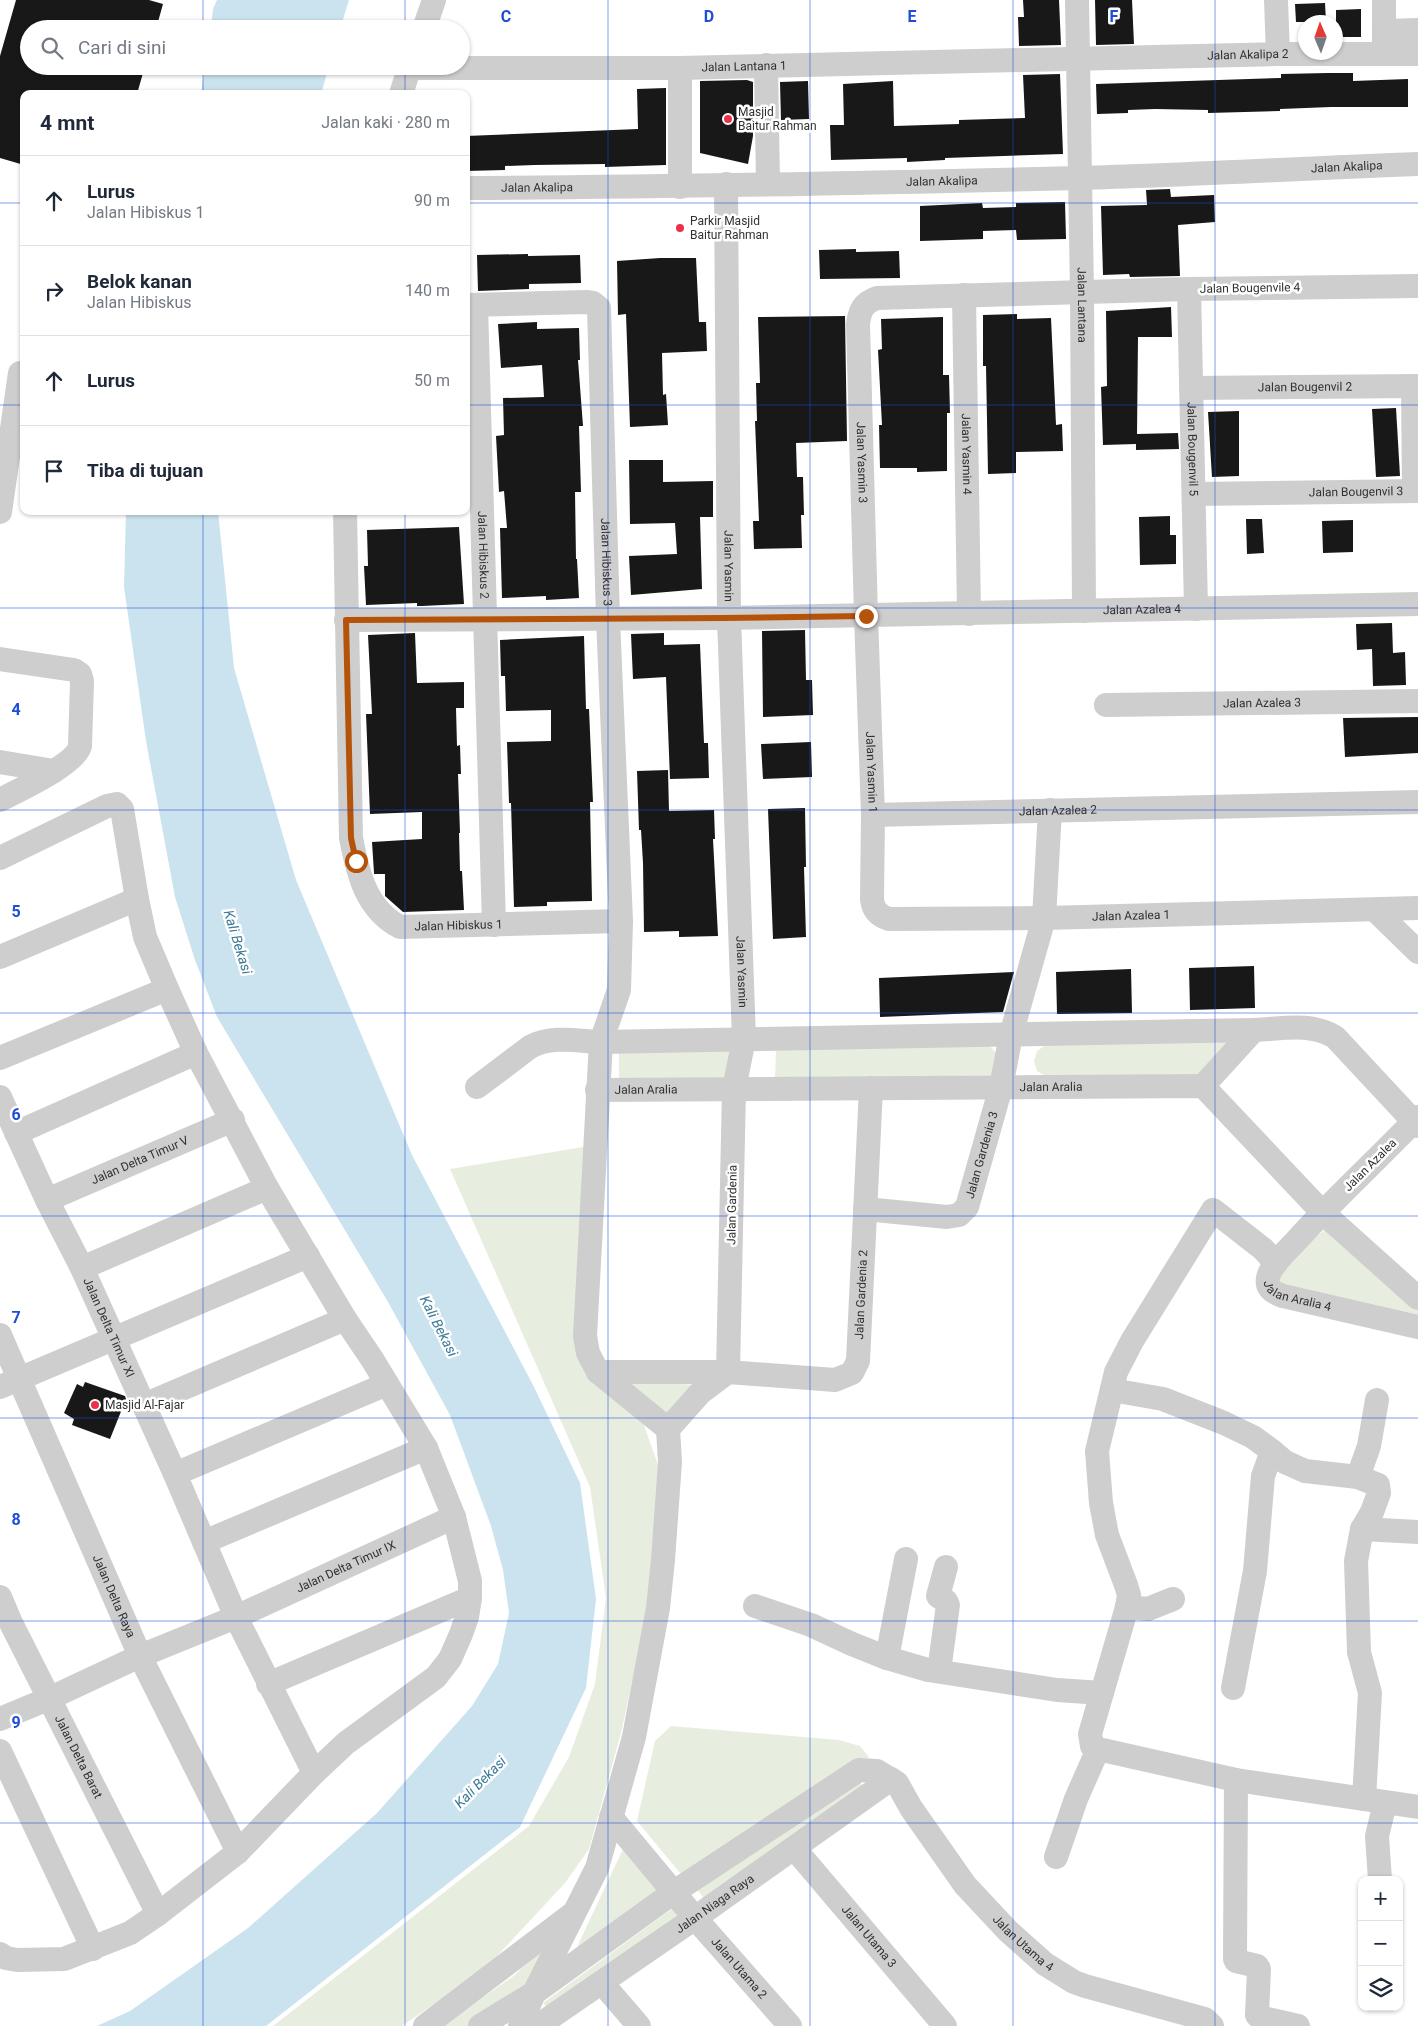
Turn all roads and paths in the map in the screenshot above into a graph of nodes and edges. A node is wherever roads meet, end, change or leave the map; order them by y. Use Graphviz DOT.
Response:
graph roads {
  1 [pos="434,0"];
  2 [pos="1077,0"];
  3 [pos="1276,0"];
  4 [pos="1384,0"];
  5 [pos="427,20"];
  6 [pos="1418,30"];
  7 [pos="1384,31"];
  8 [pos="1278,54"];
  9 [pos="1384,54"];
  10 [pos="1418,54"];
  11 [pos="1078,60"];
  12 [pos="766,65"];
  13 [pos="470,67"];
  14 [pos="680,68"];
  15 [pos="407,75"];
  16 [pos="402,90"];
  17 [pos="1418,164"];
  18 [pos="1080,178"];
  19 [pos="768,183"];
  20 [pos="726,184"];
  21 [pos="680,187"];
  22 [pos="470,188"];
  23 [pos="1418,286"];
  24 [pos="1189,289"];
  25 [pos="1082,292"];
  26 [pos="964,294"];
  27 [pos="471,305"];
  28 [pos="861,308"];
  29 [pos="14,371"];
  30 [pos="1416,387"];
  31 [pos="1191,388"];
  32 [pos="1416,491"];
  33 [pos="1194,494"];
  34 [pos="0,512"];
  35 [pos="345,515"];
  36 [pos="1418,604"];
  37 [pos="1196,609"];
  38 [pos="1084,611"];
  39 [pos="969,614"];
  40 [pos="866,616"];
  41 [pos="728,618"];
  42 [pos="608,619"];
  43 [pos="346,620"];
  44 [pos="486,620"];
  45 [pos="0,659"];
  46 [pos="1418,701"];
  47 [pos="1106,705"];
  48 [pos="0,762"];
  49 [pos="54,771"];
  50 [pos="0,800"];
  51 [pos="1418,802"];
  52 [pos="1050,810"];
  53 [pos="874,815"];
  54 [pos="0,858"];
  55 [pos="137,899"];
  56 [pos="1418,908"];
  57 [pos="1374,910"];
  58 [pos="1044,918"];
  59 [pos="889,919"];
  60 [pos="621,921"];
  61 [pos="494,925"];
  62 [pos="1418,952"];
  63 [pos="0,957"];
  64 [pos="167,989"];
  65 [pos="1254,1030"];
  66 [pos="1011,1035"];
  67 [pos="744,1040"];
  68 [pos="601,1042"];
  69 [pos="196,1053"];
  70 [pos="0,1058"];
  71 [pos="1203,1086"];
  72 [pos="477,1087"];
  73 [pos="1002,1087"];
  74 [pos="871,1088"];
  75 [pos="734,1089"];
  76 [pos="597,1090"];
  77 [pos="0,1097"];
  78 [pos="233,1120"];
  79 [pos="1417,1121"];
  80 [pos="16,1133"];
  81 [pos="267,1188"];
  82 [pos="47,1200"];
  83 [pos="865,1209"];
  84 [pos="1322,1212"];
  85 [pos="308,1256"];
  86 [pos="1276,1263"];
  87 [pos="82,1268"];
  88 [pos="1418,1298"];
  89 [pos="345,1319"];
  90 [pos="1418,1327"];
  91 [pos="0,1335"];
  92 [pos="114,1338"];
  93 [pos="598,1372"];
  94 [pos="728,1372"];
  95 [pos="9,1383"];
  96 [pos="387,1384"];
  97 [pos="1112,1390"];
  98 [pos="1377,1400"];
  99 [pos="144,1405"];
  100 [pos="668,1429"];
  101 [pos="426,1448"];
  102 [pos="1272,1450"];
  103 [pos="175,1474"];
  104 [pos="1358,1477"];
  105 [pos="454,1518"];
  106 [pos="1362,1529"];
  107 [pos="1418,1532"];
  108 [pos="204,1542"];
  109 [pos="906,1559"];
  110 [pos="946,1567"];
  111 [pos="0,1598"];
  112 [pos="470,1598"];
  113 [pos="1173,1599"];
  114 [pos="755,1606"];
  115 [pos="1128,1606"];
  116 [pos="236,1617"];
  117 [pos="5,1625"];
  118 [pos="140,1656"];
  119 [pos="887,1658"];
  120 [pos="939,1671"];
  121 [pos="268,1684"];
  122 [pos="1233,1688"];
  123 [pos="1102,1693"];
  124 [pos="48,1698"];
  125 [pos="0,1718"];
  126 [pos="1098,1749"];
  127 [pos="0,1751"];
  128 [pos="314,1774"];
  129 [pos="891,1779"];
  130 [pos="1236,1780"];
  131 [pos="1374,1801"];
  132 [pos="1418,1807"];
  133 [pos="611,1817"];
  134 [pos="794,1848"];
  135 [pos="238,1852"];
  136 [pos="1056,1856"];
  137 [pos="1380,1876"];
  138 [pos="674,1892"];
  139 [pos="576,1911"];
  140 [pos="158,1914"];
  141 [pos="695,1918"];
  142 [pos="92,1949"];
  143 [pos="0,1954"];
  144 [pos="602,1983"];
  145 [pos="534,1993"];
  146 [pos="425,2026"];
  147 [pos="480,2026"];
  148 [pos="520,2026"];
  149 [pos="538,2026"];
  150 [pos="639,2026"];
  151 [pos="790,2026"];
  152 [pos="946,2026"];
  153 [pos="1212,2026"];
  154 [pos="1298,2026"];
  1 -- 5 [label="street"];
  2 -- 11 [label="street, Jalan Lantana"];
  3 -- 8 [label="street"];
  4 -- 7 [label="street"];
  6 -- 7 [label="street"];
  7 -- 9 [label="street"];
  8 -- 9 [label="street, Jalan Akalipa 2"];
  8 -- 11 [label="street, Jalan Akalipa 2"];
  9 -- 10 [label="street, Jalan Akalipa 2"];
  11 -- 12 [label="street, Jalan Lantana 1"];
  11 -- 18 [label="street, Jalan Lantana"];
  12 -- 14 [label="street, Jalan Lantana 1"];
  12 -- 19 [label="street"];
  13 -- 14 [label="street, Jalan Lantana 1"];
  14 -- 21 [label="street"];
  15 -- 16 [label="street"];
  17 -- 18 [label="street, Jalan Akalipa"];
  18 -- 19 [label="street, Jalan Akalipa"];
  18 -- 25 [label="street, Jalan Lantana"];
  19 -- 20 [label="street, Jalan Akalipa"];
  20 -- 21 [label="street, Jalan Akalipa"];
  20 -- 41 [label="street, Jalan Yasmin"];
  21 -- 22 [label="street, Jalan Akalipa"];
  23 -- 24 [label="street, Jalan Bougenvile 4"];
  24 -- 25 [label="street, Jalan Bougenvile 4"];
  24 -- 31 [label="street, Jalan Bougenvil 5"];
  25 -- 26 [label="street, Jalan Bougenvile 4"];
  25 -- 38 [label="street, Jalan Lantana"];
  26 -- 28 [label="street, Jalan Bougenvile 4"];
  26 -- 39 [label="street, Jalan Yasmin 4"];
  27 -- 42 [label="street, Jalan Hibiskus 3"];
  27 -- 44 [label="street, Jalan Hibiskus 2"];
  28 -- 40 [label="street, Jalan Yasmin 3"];
  29 -- 34 [label="street"];
  30 -- 31 [label="street, Jalan Bougenvil 2"];
  30 -- 32 [label="street, Jalan Bougenvil 3"];
  31 -- 33 [label="street, Jalan Bougenvil 5"];
  32 -- 33 [label="street, Jalan Bougenvil 3"];
  33 -- 37 [label="street, Jalan Bougenvil 5"];
  35 -- 43 [label="street, Jalan Hibiskus 1"];
  36 -- 37 [label="street, Jalan Azalea 4"];
  37 -- 38 [label="street, Jalan Azalea 4"];
  38 -- 39 [label="street, Jalan Azalea 4"];
  39 -- 40 [label="street, Jalan Azalea 4"];
  40 -- 41 [label="street, Jalan Azalea 4"];
  40 -- 53 [label="street, Jalan Yasmin 1"];
  41 -- 42 [label="street, Jalan Azalea 4"];
  41 -- 67 [label="street, Jalan Yasmin"];
  42 -- 44 [label="street, Jalan Azalea 4"];
  42 -- 60 [label="street, Jalan Hibiskus 3"];
  43 -- 44 [label="street, Jalan Azalea 4"];
  43 -- 61 [label="street, Jalan Hibiskus 1"];
  44 -- 61 [label="street, Jalan Hibiskus 2"];
  45 -- 49 [label="street"];
  46 -- 47 [label="street, Jalan Azalea 3"];
  48 -- 49 [label="street"];
  49 -- 50 [label="street"];
  51 -- 52 [label="street, Jalan Azalea 2"];
  52 -- 53 [label="street, Jalan Azalea 2"];
  52 -- 58 [label="street, Jalan Gardenia 3"];
  53 -- 59 [label="street, Jalan Yasmin 1"];
  54 -- 55 [label="street"];
  55 -- 63 [label="street"];
  55 -- 64 [label="street"];
  56 -- 57 [label="street, Jalan Azalea 1"];
  57 -- 58 [label="street, Jalan Azalea 1"];
  57 -- 62 [label="street"];
  58 -- 59 [label="street, Jalan Azalea 1"];
  58 -- 66 [label="street, Jalan Gardenia 3"];
  60 -- 61 [label="street, Jalan Hibiskus 1"];
  60 -- 68 [label="street, Jalan Hibiskus 3"];
  64 -- 69 [label="street"];
  64 -- 70 [label="street"];
  65 -- 66 [label="street"];
  65 -- 71 [label="street"];
  65 -- 79 [label="street"];
  66 -- 67 [label="street"];
  66 -- 73 [label="street, Jalan Gardenia 3"];
  67 -- 68 [label="street"];
  67 -- 75 [label="street, Jalan Gardenia"];
  68 -- 72 [label="street"];
  68 -- 76 [label="street, Jalan Hibiskus 3"];
  69 -- 78 [label="street"];
  69 -- 80 [label="street"];
  71 -- 73 [label="street, Jalan Aralia"];
  71 -- 84 [label="street"];
  73 -- 74 [label="street, Jalan Aralia"];
  73 -- 83 [label="street, Jalan Gardenia 3"];
  74 -- 75 [label="street, Jalan Aralia"];
  74 -- 83 [label="street, Jalan Gardenia 2"];
  75 -- 76 [label="street, Jalan Aralia"];
  75 -- 94 [label="street, Jalan Gardenia"];
  76 -- 93 [label="street, Jalan Hibiskus 3"];
  77 -- 80 [label="street, Jalan Delta Timur XI"];
  78 -- 81 [label="street"];
  78 -- 82 [label="street, Jalan Delta Timur V"];
  79 -- 84 [label="street, Jalan Azalea"];
  80 -- 82 [label="street, Jalan Delta Timur XI"];
  81 -- 85 [label="street"];
  81 -- 87 [label="street"];
  82 -- 87 [label="street, Jalan Delta Timur XI"];
  83 -- 94 [label="street, Jalan Gardenia 2"];
  84 -- 86 [label="street, Jalan Aralia 4"];
  84 -- 88 [label="street"];
  85 -- 89 [label="street"];
  85 -- 92 [label="street"];
  86 -- 90 [label="street, Jalan Aralia 4"];
  86 -- 97 [label="street"];
  87 -- 92 [label="street, Jalan Delta Timur XI"];
  89 -- 96 [label="street"];
  89 -- 99 [label="street"];
  91 -- 95 [label="street, Jalan Delta Raya"];
  92 -- 95 [label="street"];
  92 -- 99 [label="street, Jalan Delta Timur XI"];
  93 -- 94 [label="street, Jalan Gardenia 2"];
  93 -- 100 [label="street"];
  94 -- 100 [label="street"];
  95 -- 118 [label="street, Jalan Delta Raya"];
  96 -- 101 [label="street"];
  96 -- 103 [label="street"];
  97 -- 102 [label="street"];
  97 -- 115 [label="street"];
  98 -- 104 [label="street"];
  99 -- 103 [label="street, Jalan Delta Timur XI"];
  100 -- 133 [label="street"];
  101 -- 105 [label="street"];
  101 -- 108 [label="street"];
  102 -- 104 [label="street"];
  102 -- 122 [label="street"];
  103 -- 108 [label="street, Jalan Delta Timur XI"];
  104 -- 106 [label="street"];
  105 -- 112 [label="street"];
  105 -- 116 [label="street, Jalan Delta Timur IX"];
  106 -- 107 [label="street"];
  106 -- 131 [label="street"];
  108 -- 116 [label="street, Jalan Delta Timur XI"];
  109 -- 119 [label="street"];
  110 -- 120 [label="street"];
  111 -- 117 [label="street, Jalan Delta Barat"];
  112 -- 121 [label="street"];
  112 -- 128 [label="street"];
  113 -- 115 [label="street"];
  114 -- 119 [label="street"];
  115 -- 123 [label="street"];
  116 -- 118 [label="street, Jalan Delta Timur IX"];
  116 -- 121 [label="street, Jalan Delta Timur XI"];
  117 -- 124 [label="street, Jalan Delta Barat"];
  118 -- 124 [label="street, Jalan Delta Timur IX"];
  118 -- 135 [label="street, Jalan Delta Raya"];
  119 -- 120 [label="street"];
  120 -- 123 [label="street"];
  121 -- 128 [label="street, Jalan Delta Timur XI"];
  123 -- 126 [label="street"];
  124 -- 125 [label="street, Jalan Delta Timur IX"];
  124 -- 140 [label="street, Jalan Delta Barat"];
  126 -- 130 [label="street"];
  126 -- 136 [label="street"];
  127 -- 142 [label="street"];
  128 -- 135 [label="street"];
  129 -- 134 [label="street, Jalan Niaga Raya"];
  129 -- 138 [label="street"];
  129 -- 153 [label="street, Jalan Utama 4"];
  130 -- 131 [label="street"];
  130 -- 154 [label="street"];
  131 -- 132 [label="street"];
  131 -- 137 [label="street"];
  133 -- 138 [label="street, Jalan Utama 2"];
  133 -- 139 [label="street"];
  134 -- 141 [label="street, Jalan Niaga Raya"];
  134 -- 152 [label="street, Jalan Utama 3"];
  135 -- 140 [label="street"];
  138 -- 141 [label="street, Jalan Utama 2"];
  138 -- 145 [label="street"];
  139 -- 145 [label="street"];
  139 -- 146 [label="street"];
  140 -- 142 [label="street"];
  141 -- 144 [label="street, Jalan Niaga Raya"];
  141 -- 151 [label="street, Jalan Utama 2"];
  142 -- 143 [label="street"];
  144 -- 149 [label="street, Jalan Niaga Raya"];
  144 -- 150 [label="street"];
  145 -- 147 [label="street"];
  145 -- 148 [label="street"];
}
